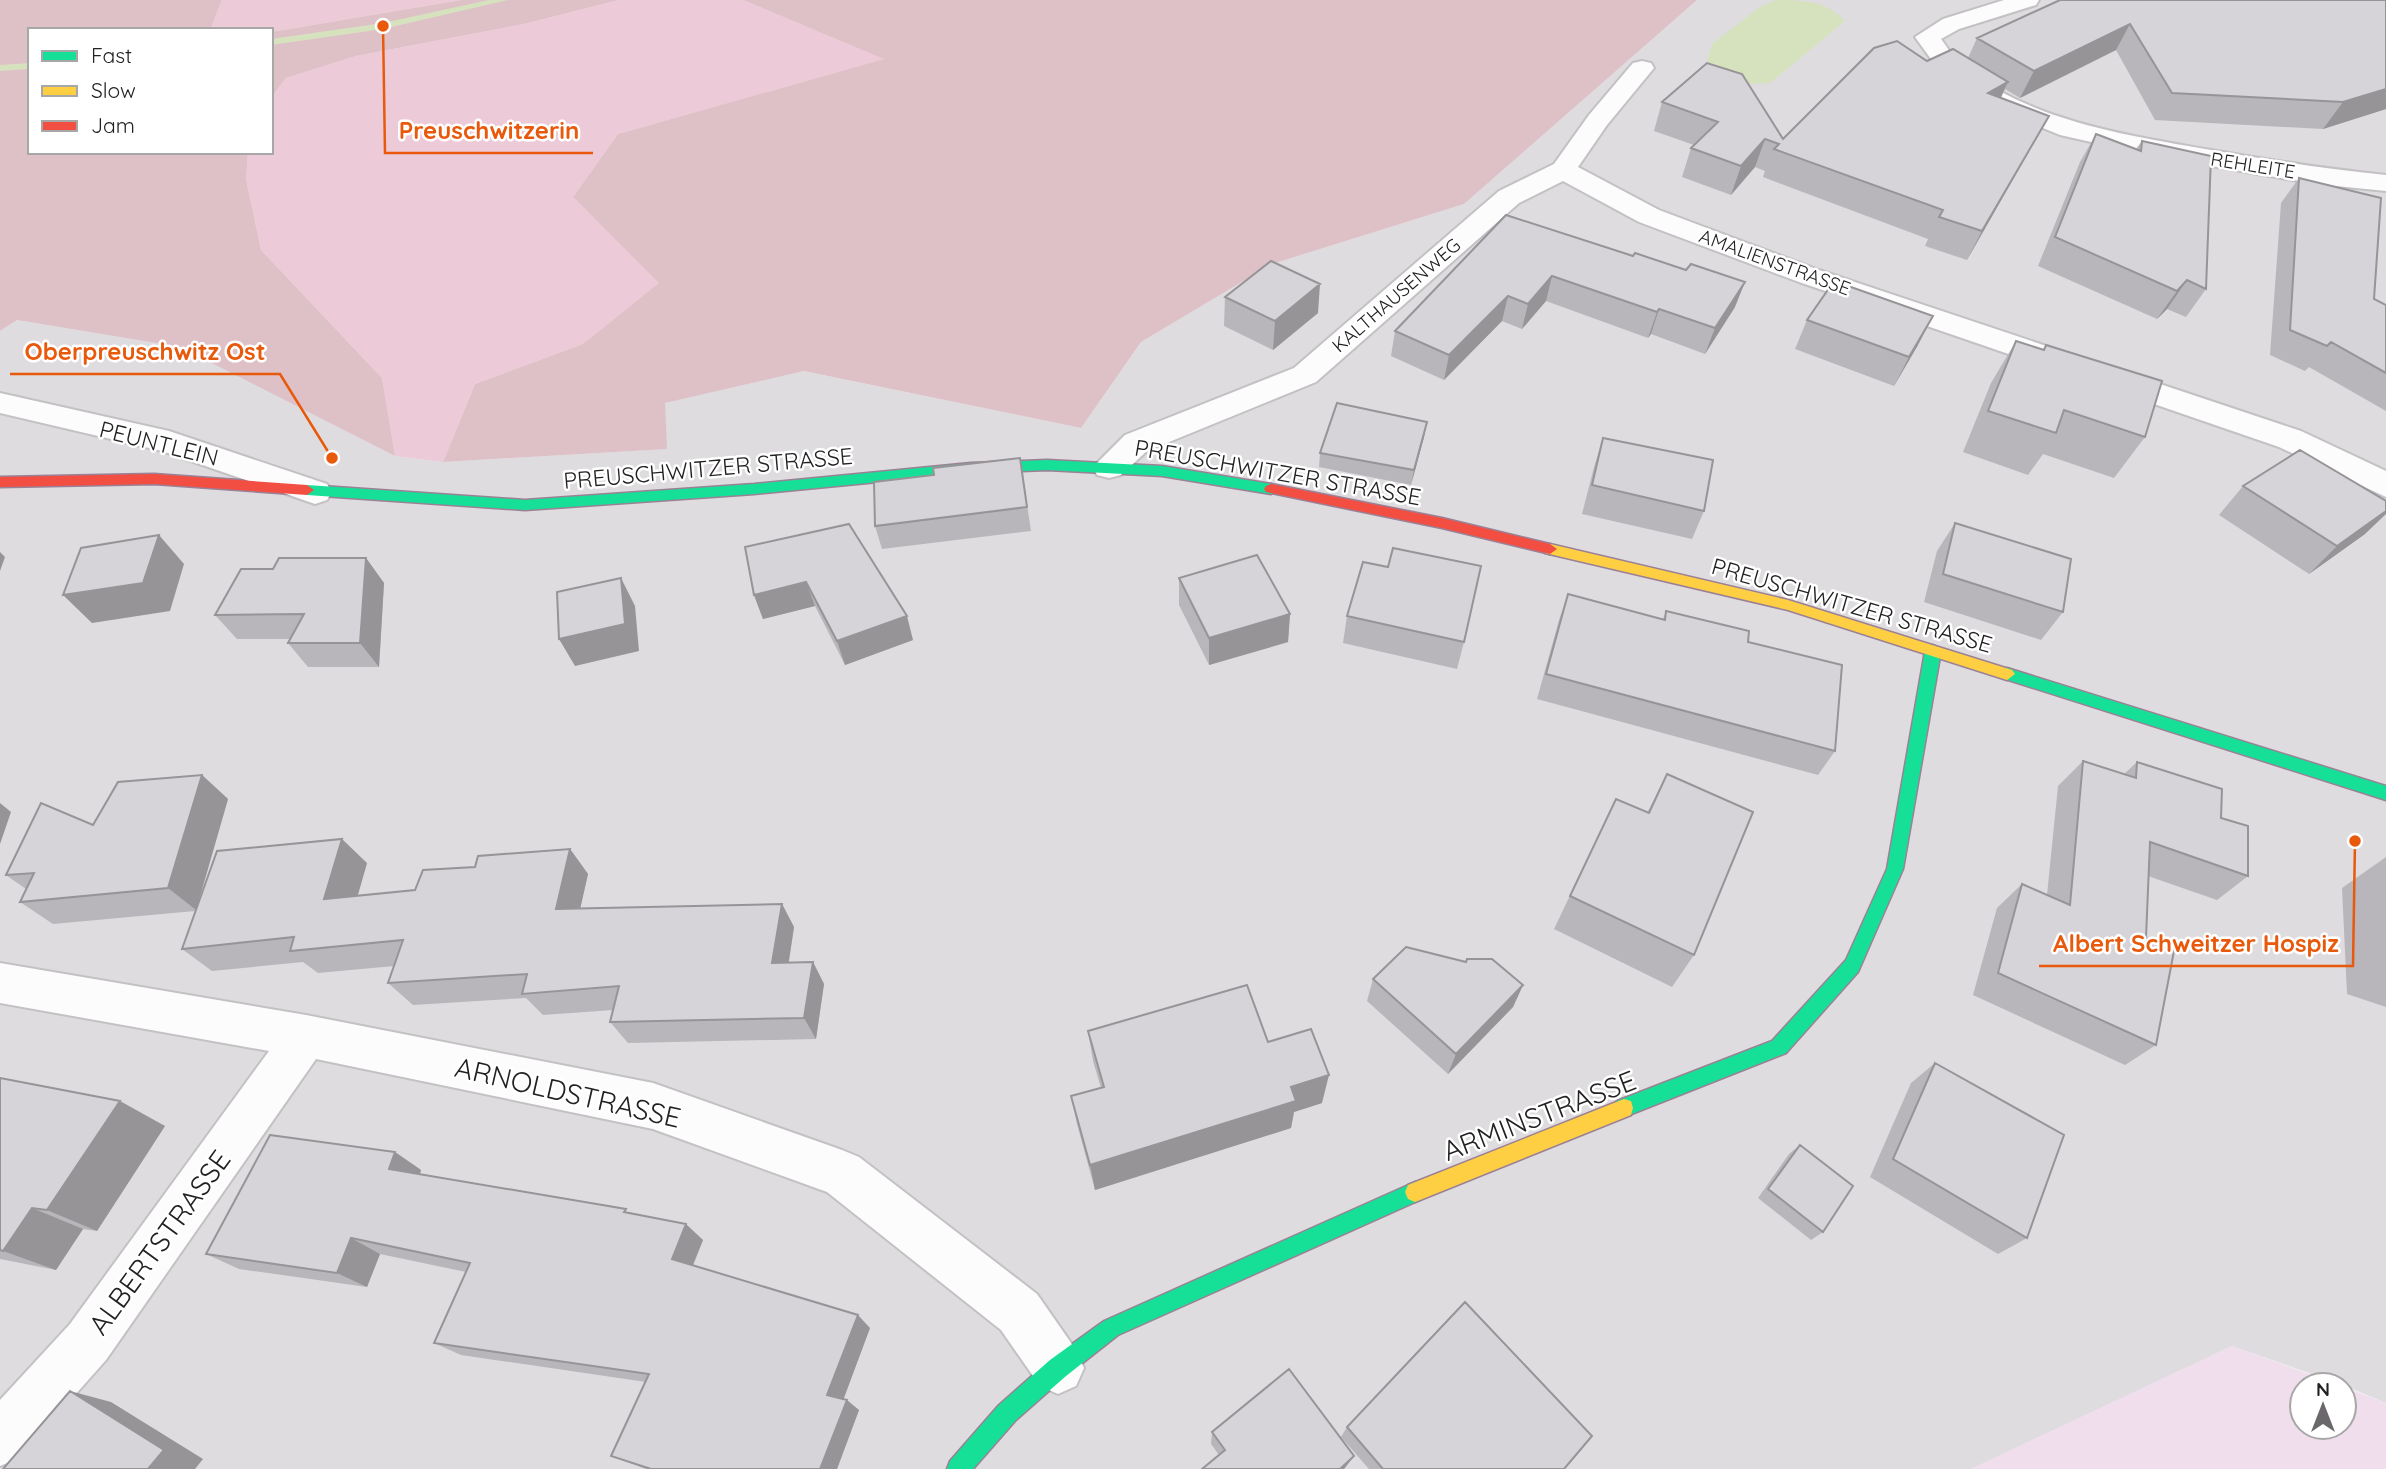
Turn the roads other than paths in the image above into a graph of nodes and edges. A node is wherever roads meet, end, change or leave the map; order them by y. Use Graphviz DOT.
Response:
graph roads {
  1 [pos="2028,0"];
  2 [pos="1642,68"];
  3 [pos="1563,170"];
  4 [pos="2386,183"];
  5 [pos="0,404"];
  6 [pos="1110,467"];
  7 [pos="0,482"];
  8 [pos="2386,485"];
  9 [pos="315,492"];
  10 [pos="1933,651"];
  11 [pos="2386,793"];
  12 [pos="0,983"];
  13 [pos="306,1036"];
  14 [pos="1058,1368"];
  15 [pos="0,1439"];
  16 [pos="958,1469"];
  1 -- 4 [label="street, REHLEITE"];
  2 -- 3 [label="street, KALTHAUSENWEG"];
  3 -- 6 [label="street, KALTHAUSENWEG"];
  3 -- 8 [label="street, AMALIENSTRASSE"];
  5 -- 9 [label="street, PEUNTLEIN"];
  6 -- 9 [label="street, PREUSCHWITZER STRASSE"];
  6 -- 10 [label="street, PREUSCHWITZER STRASSE"];
  7 -- 9 [label="street, PREUSCHWITZER STRASSE"];
  10 -- 11 [label="street, PREUSCHWITZER STRASSE"];
  10 -- 14 [label="street, ARMINSTRASSE"];
  12 -- 13 [label="street, ARNOLDSTRASSE"];
  13 -- 14 [label="street, ARNOLDSTRASSE"];
  13 -- 15 [label="street, ALBERTSTRASSE"];
  14 -- 16 [label="street, ARMINSTRASSE"];
}
